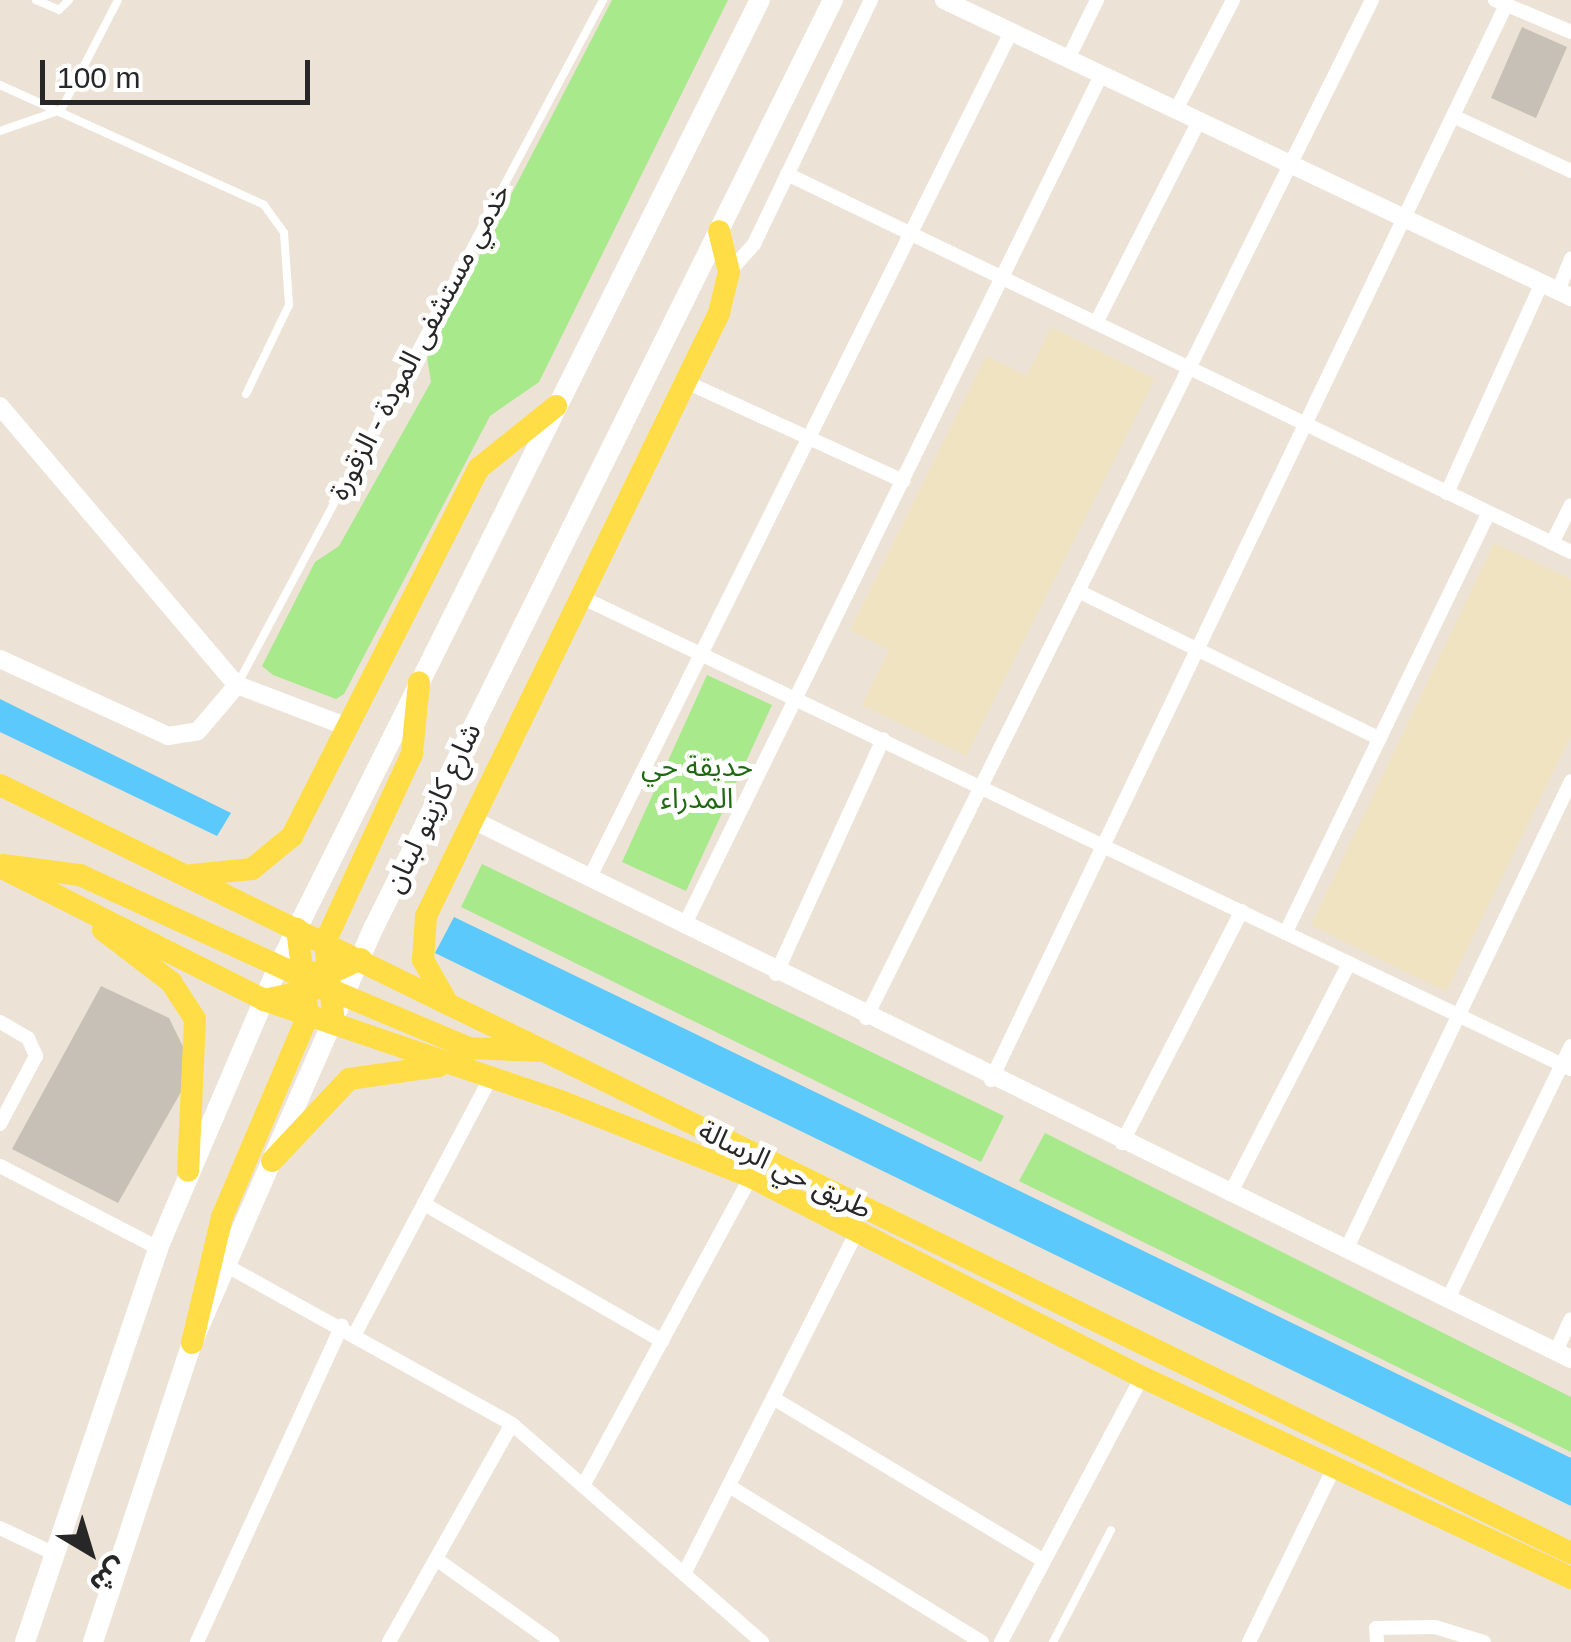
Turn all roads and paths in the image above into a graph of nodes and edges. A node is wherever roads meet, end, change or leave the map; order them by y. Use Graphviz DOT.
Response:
graph roads {
  1 [pos="36,0"];
  2 [pos="69,0"];
  3 [pos="118,0"];
  4 [pos="603,0"];
  5 [pos="760,0"];
  6 [pos="833,0"];
  7 [pos="871,0"];
  8 [pos="944,0"];
  9 [pos="1097,0"];
  10 [pos="1233,0"];
  11 [pos="1372,0"];
  12 [pos="1500,2"];
  13 [pos="983,8"];
  14 [pos="1011,32"];
  15 [pos="1571,32"];
  16 [pos="1068,59"];
  17 [pos="1101,75"];
  18 [pos="0,85"];
  19 [pos="62,110"];
  20 [pos="1176,110"];
  21 [pos="1452,116"];
  22 [pos="1199,121"];
  23 [pos="0,131"];
  24 [pos="1290,164"];
  25 [pos="1571,170"];
  26 [pos="787,174"];
  27 [pos="1404,218"];
  28 [pos="719,232"];
  29 [pos="906,232"];
  30 [pos="1571,258"];
  31 [pos="730,272"];
  32 [pos="1002,278"];
  33 [pos="1557,290"];
  34 [pos="1096,323"];
  35 [pos="1189,368"];
  36 [pos="686,382"];
  37 [pos="246,394"];
  38 [pos="0,406"];
  39 [pos="556,406"];
  40 [pos="1305,424"];
  41 [pos="804,438"];
  42 [pos="903,481"];
  43 [pos="1448,493"];
  44 [pos="1571,505"];
  45 [pos="1490,513"];
  46 [pos="1552,543"];
  47 [pos="1571,552"];
  48 [pos="1078,591"];
  49 [pos="581,597"];
  50 [pos="1197,650"];
  51 [pos="702,652"];
  52 [pos="0,659"];
  53 [pos="418,682"];
  54 [pos="237,685"];
  55 [pos="795,696"];
  56 [pos="348,727"];
  57 [pos="1380,738"];
  58 [pos="883,739"];
  59 [pos="1571,782"];
  60 [pos="0,785"];
  61 [pos="981,786"];
  62 [pos="1567,799"];
  63 [pos="473,820"];
  64 [pos="1104,845"];
  65 [pos="0,866"];
  66 [pos="180,874"];
  67 [pos="590,877"];
  68 [pos="79,907"];
  69 [pos="1242,911"];
  70 [pos="684,926"];
  71 [pos="297,929"];
  72 [pos="1286,932"];
  73 [pos="326,942"];
  74 [pos="361,959"];
  75 [pos="1348,962"];
  76 [pos="278,967"];
  77 [pos="776,974"];
  78 [pos="322,983"];
  79 [pos="264,1000"];
  80 [pos="450,1006"];
  81 [pos="1458,1015"];
  82 [pos="308,1016"];
  83 [pos="866,1018"];
  84 [pos="0,1022"];
  85 [pos="334,1023"];
  86 [pos="1571,1046"];
  87 [pos="538,1051"];
  88 [pos="1566,1067"];
  89 [pos="466,1068"];
  90 [pos="491,1077"];
  91 [pos="991,1080"];
  92 [pos="0,1124"];
  93 [pos="1122,1143"];
  94 [pos="272,1162"];
  95 [pos="0,1166"];
  96 [pos="188,1171"];
  97 [pos="751,1177"];
  98 [pos="1230,1194"];
  99 [pos="424,1204"];
  100 [pos="857,1232"];
  101 [pos="158,1248"];
  102 [pos="1346,1250"];
  103 [pos="227,1266"];
  104 [pos="1448,1299"];
  105 [pos="1571,1319"];
  106 [pos="349,1329"];
  107 [pos="662,1341"];
  108 [pos="192,1343"];
  109 [pos="1563,1355"];
  110 [pos="1142,1378"];
  111 [pos="773,1398"];
  112 [pos="512,1424"];
  113 [pos="1334,1468"];
  114 [pos="583,1486"];
  115 [pos="729,1486"];
  116 [pos="0,1528"];
  117 [pos="1111,1530"];
  118 [pos="1571,1553"];
  119 [pos="53,1554"];
  120 [pos="436,1558"];
  121 [pos="1042,1560"];
  122 [pos="684,1574"];
  123 [pos="1571,1578"];
  124 [pos="759,1641"];
  125 [pos="1479,1641"];
  126 [pos="24,1642"];
  127 [pos="93,1642"];
  128 [pos="198,1642"];
  129 [pos="389,1642"];
  130 [pos="553,1642"];
  131 [pos="982,1642"];
  132 [pos="1001,1642"];
  133 [pos="1053,1642"];
  134 [pos="1249,1642"];
  135 [pos="1377,1642"];
  1 -- 2 [label="lane"];
  3 -- 19 [label="lane"];
  4 -- 54 [label="lane, خدمي مستشفى المودة - الزقورة"];
  5 -- 39 [label="main road"];
  6 -- 28 [label="main road, شارع كازينو لبنان"];
  7 -- 26 [label="street"];
  8 -- 13 [label="street"];
  9 -- 16 [label="street"];
  10 -- 20 [label="street"];
  11 -- 24 [label="street"];
  12 -- 15 [label="street"];
  12 -- 21 [label="street"];
  13 -- 14 [label="street"];
  14 -- 16 [label="street"];
  14 -- 29 [label="street"];
  16 -- 17 [label="street"];
  17 -- 20 [label="street"];
  17 -- 32 [label="street"];
  18 -- 19 [label="lane"];
  19 -- 23 [label="lane"];
  19 -- 37 [label="lane"];
  20 -- 22 [label="street"];
  21 -- 25 [label="street"];
  21 -- 27 [label="street"];
  22 -- 24 [label="street"];
  22 -- 34 [label="street"];
  24 -- 27 [label="street"];
  24 -- 35 [label="street"];
  26 -- 29 [label="street"];
  26 -- 31 [label="street"];
  27 -- 33 [label="street"];
  27 -- 40 [label="street"];
  28 -- 31 [label="main road"];
  28 -- 74 [label="main road, شارع كازينو لبنان"];
  29 -- 32 [label="street"];
  29 -- 41 [label="street"];
  30 -- 33 [label="street"];
  31 -- 36 [label="main road"];
  32 -- 34 [label="street"];
  32 -- 42 [label="street"];
  33 -- 43 [label="street"];
  34 -- 35 [label="street"];
  35 -- 40 [label="street"];
  35 -- 48 [label="street"];
  36 -- 41 [label="street"];
  36 -- 49 [label="main road"];
  38 -- 54 [label="street"];
  39 -- 53 [label="main road"];
  39 -- 56 [label="main road"];
  40 -- 43 [label="street"];
  40 -- 50 [label="street"];
  41 -- 42 [label="street"];
  41 -- 51 [label="street"];
  42 -- 55 [label="street"];
  43 -- 45 [label="street"];
  44 -- 46 [label="street"];
  45 -- 46 [label="street"];
  45 -- 57 [label="street"];
  46 -- 47 [label="street"];
  48 -- 50 [label="street"];
  48 -- 61 [label="street"];
  49 -- 51 [label="street"];
  49 -- 63 [label="main road"];
  50 -- 57 [label="street"];
  50 -- 64 [label="street"];
  51 -- 55 [label="street"];
  51 -- 67 [label="street"];
  52 -- 54 [label="street"];
  53 -- 71 [label="main road"];
  53 -- 73 [label="main road"];
  54 -- 56 [label="street"];
  55 -- 58 [label="street"];
  55 -- 70 [label="street"];
  56 -- 66 [label="main road"];
  57 -- 72 [label="street"];
  58 -- 61 [label="street"];
  58 -- 77 [label="street"];
  59 -- 62 [label="street"];
  60 -- 66 [label="main road, طريق حي الرسالة"];
  61 -- 64 [label="street"];
  61 -- 83 [label="street"];
  62 -- 81 [label="street"];
  63 -- 67 [label="street"];
  63 -- 80 [label="main road"];
  64 -- 69 [label="street"];
  64 -- 91 [label="street"];
  65 -- 68 [label="main road, طريق حي الرسالة"];
  65 -- 76 [label="main road"];
  66 -- 71 [label="main road, طريق حي الرسالة"];
  67 -- 70 [label="street"];
  68 -- 79 [label="main road, طريق حي الرسالة"];
  68 -- 96 [label="main road"];
  69 -- 72 [label="street"];
  69 -- 93 [label="street"];
  70 -- 77 [label="street"];
  71 -- 73 [label="main road, طريق حي الرسالة"];
  71 -- 76 [label="main road"];
  71 -- 78 [label="main road"];
  72 -- 75 [label="street"];
  73 -- 74 [label="main road, طريق حي الرسالة"];
  73 -- 78 [label="main road"];
  74 -- 78 [label="main road"];
  74 -- 80 [label="main road, طريق حي الرسالة"];
  75 -- 81 [label="street"];
  75 -- 98 [label="street"];
  76 -- 78 [label="main road"];
  76 -- 79 [label="main road"];
  77 -- 83 [label="street"];
  78 -- 79 [label="main road"];
  78 -- 82 [label="main road"];
  78 -- 85 [label="main road"];
  78 -- 87 [label="main road"];
  79 -- 82 [label="main road, طريق حي الرسالة"];
  79 -- 96 [label="main road"];
  80 -- 87 [label="main road, طريق حي الرسالة"];
  81 -- 88 [label="street"];
  81 -- 102 [label="street"];
  82 -- 85 [label="main road, طريق حي الرسالة"];
  82 -- 108 [label="main road"];
  83 -- 91 [label="street"];
  84 -- 92 [label="street"];
  85 -- 89 [label="main road, طريق حي الرسالة"];
  85 -- 94 [label="main road"];
  86 -- 88 [label="street"];
  87 -- 118 [label="main road, طريق حي الرسالة"];
  88 -- 104 [label="street"];
  89 -- 90 [label="main road, طريق حي الرسالة"];
  89 -- 94 [label="main road"];
  90 -- 97 [label="main road, طريق حي الرسالة"];
  90 -- 99 [label="street"];
  91 -- 93 [label="street"];
  93 -- 98 [label="street"];
  94 -- 103 [label="main road"];
  95 -- 101 [label="street"];
  96 -- 101 [label="main road"];
  97 -- 100 [label="main road, طريق حي الرسالة"];
  97 -- 107 [label="street"];
  98 -- 102 [label="street"];
  99 -- 106 [label="street"];
  99 -- 107 [label="street"];
  100 -- 110 [label="main road, طريق حي الرسالة"];
  100 -- 111 [label="street"];
  101 -- 119 [label="main road"];
  102 -- 104 [label="street"];
  103 -- 106 [label="street"];
  103 -- 108 [label="main road"];
  104 -- 109 [label="street"];
  105 -- 109 [label="street"];
  106 -- 112 [label="street"];
  106 -- 128 [label="street"];
  107 -- 114 [label="street"];
  108 -- 127 [label="main road"];
  110 -- 113 [label="main road, طريق حي الرسالة"];
  110 -- 121 [label="street"];
  111 -- 115 [label="street"];
  111 -- 121 [label="street"];
  112 -- 114 [label="street"];
  112 -- 120 [label="street"];
  113 -- 123 [label="main road, طريق حي الرسالة"];
  113 -- 134 [label="street"];
  114 -- 122 [label="street"];
  115 -- 122 [label="street"];
  115 -- 131 [label="street"];
  116 -- 119 [label="street"];
  117 -- 133 [label="lane"];
  119 -- 126 [label="main road"];
  120 -- 129 [label="street"];
  120 -- 130 [label="street"];
  121 -- 132 [label="street"];
  122 -- 124 [label="street"];
  125 -- 135 [label="street"];
}
